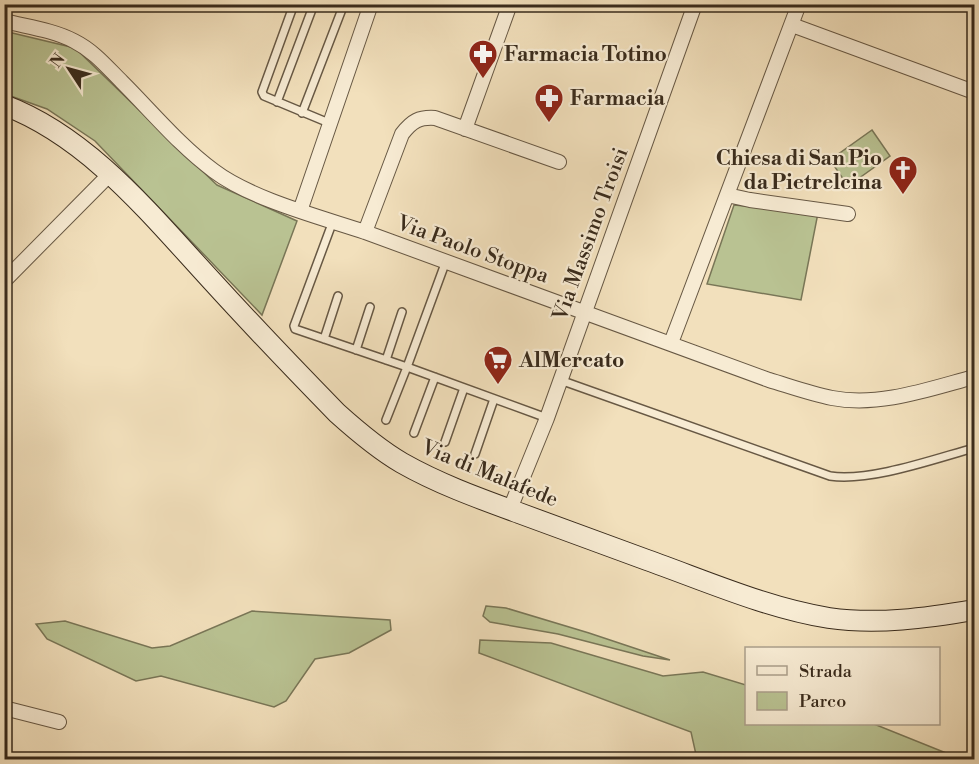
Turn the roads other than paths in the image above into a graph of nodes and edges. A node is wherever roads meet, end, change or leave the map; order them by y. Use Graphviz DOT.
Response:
graph roads {
  1 [pos="294,4"];
  2 [pos="314,4"];
  3 [pos="344,4"];
  4 [pos="371,4"];
  5 [pos="510,4"];
  6 [pos="695,4"];
  7 [pos="799,4"];
  8 [pos="4,21"];
  9 [pos="792,25"];
  10 [pos="975,92"];
  11 [pos="277,102"];
  12 [pos="4,105"];
  13 [pos="302,113"];
  14 [pos="329,123"];
  15 [pos="465,129"];
  16 [pos="559,162"];
  17 [pos="110,174"];
  18 [pos="727,195"];
  19 [pos="300,211"];
  20 [pos="848,214"];
  21 [pos="333,221"];
  22 [pos="365,231"];
  23 [pos="446,261"];
  24 [pos="4,281"];
  25 [pos="338,296"];
  26 [pos="370,307"];
  27 [pos="402,312"];
  28 [pos="584,312"];
  29 [pos="324,339"];
  30 [pos="671,343"];
  31 [pos="356,350"];
  32 [pos="386,360"];
  33 [pos="407,367"];
  34 [pos="435,377"];
  35 [pos="975,377"];
  36 [pos="560,380"];
  37 [pos="464,388"];
  38 [pos="494,399"];
  39 [pos="547,418"];
  40 [pos="386,420"];
  41 [pos="414,433"];
  42 [pos="445,442"];
  43 [pos="975,448"];
  44 [pos="475,454"];
  45 [pos="510,509"];
  46 [pos="975,610"];
  47 [pos="4,708"];
  48 [pos="59,722"];
  1 -- 11 [label="lane"];
  2 -- 11 [label="lane"];
  3 -- 13 [label="lane"];
  4 -- 14 [label="street"];
  5 -- 15 [label="street"];
  6 -- 28 [label="street, Via Massimo Troisi"];
  7 -- 9 [label="street"];
  8 -- 19 [label="street, Via Paolo Stoppa"];
  9 -- 10 [label="street"];
  9 -- 18 [label="street"];
  11 -- 13 [label="lane"];
  12 -- 17 [label="street, Via di Malafede"];
  13 -- 14 [label="lane"];
  14 -- 19 [label="street"];
  15 -- 16 [label="street"];
  15 -- 22 [label="street"];
  17 -- 24 [label="street"];
  17 -- 45 [label="street, Via di Malafede"];
  18 -- 20 [label="street"];
  18 -- 30 [label="street"];
  19 -- 21 [label="street, Via Paolo Stoppa"];
  21 -- 22 [label="street, Via Paolo Stoppa"];
  21 -- 29 [label="lane"];
  22 -- 23 [label="street, Via Paolo Stoppa"];
  23 -- 28 [label="street, Via Paolo Stoppa"];
  23 -- 33 [label="lane"];
  25 -- 29 [label="lane"];
  26 -- 31 [label="lane"];
  27 -- 32 [label="lane"];
  28 -- 30 [label="street, Via Paolo Stoppa"];
  28 -- 36 [label="street, Via Massimo Troisi"];
  29 -- 31 [label="lane"];
  30 -- 35 [label="street, Via Paolo Stoppa"];
  31 -- 32 [label="lane"];
  32 -- 33 [label="lane"];
  33 -- 34 [label="lane"];
  33 -- 40 [label="lane"];
  34 -- 37 [label="lane"];
  34 -- 41 [label="lane"];
  36 -- 39 [label="street, Via Massimo Troisi"];
  36 -- 43 [label="lane"];
  37 -- 38 [label="lane"];
  37 -- 42 [label="lane"];
  38 -- 39 [label="lane"];
  38 -- 44 [label="lane"];
  39 -- 45 [label="street, Via Massimo Troisi"];
  45 -- 46 [label="street, Via di Malafede"];
  47 -- 48 [label="street"];
}
